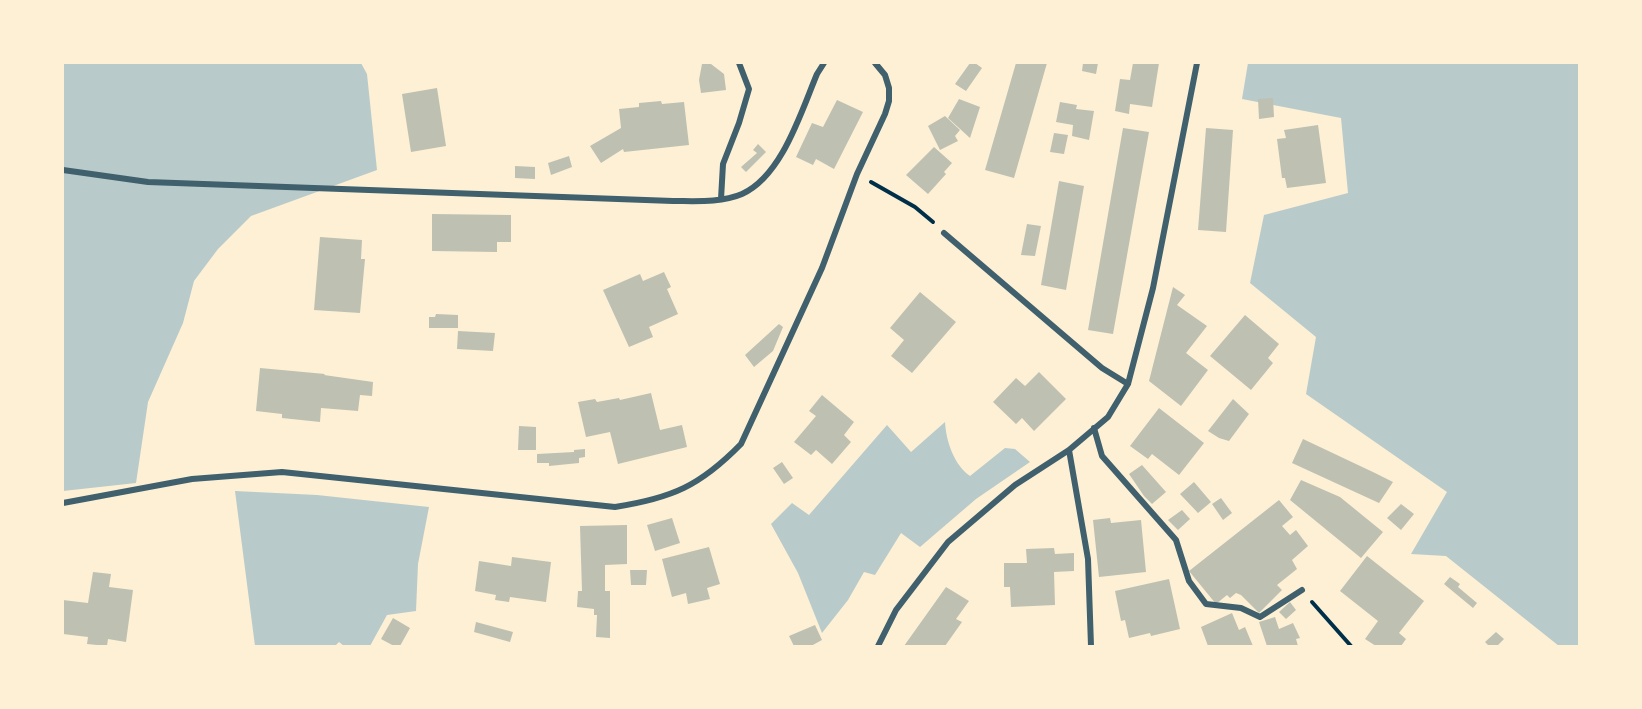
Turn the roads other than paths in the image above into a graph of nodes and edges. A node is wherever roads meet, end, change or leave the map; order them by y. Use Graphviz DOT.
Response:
graph roads {
  1 [pos="739,63"];
  2 [pos="824,63"];
  3 [pos="875,63"];
  4 [pos="1197,63"];
  5 [pos="63,170"];
  6 [pos="721,199"];
  7 [pos="945,233"];
  8 [pos="1128,384"];
  9 [pos="1094,429"];
  10 [pos="1069,450"];
  11 [pos="63,503"];
  12 [pos="1302,590"];
  13 [pos="878,646"];
  14 [pos="1092,646"];
  1 -- 6 [label="street"];
  2 -- 6 [label="street"];
  3 -- 11 [label="street"];
  4 -- 8 [label="street"];
  5 -- 6 [label="street"];
  7 -- 8 [label="street"];
  8 -- 9 [label="street"];
  9 -- 10 [label="street"];
  9 -- 12 [label="street"];
  10 -- 13 [label="street"];
  10 -- 14 [label="street"];
}
